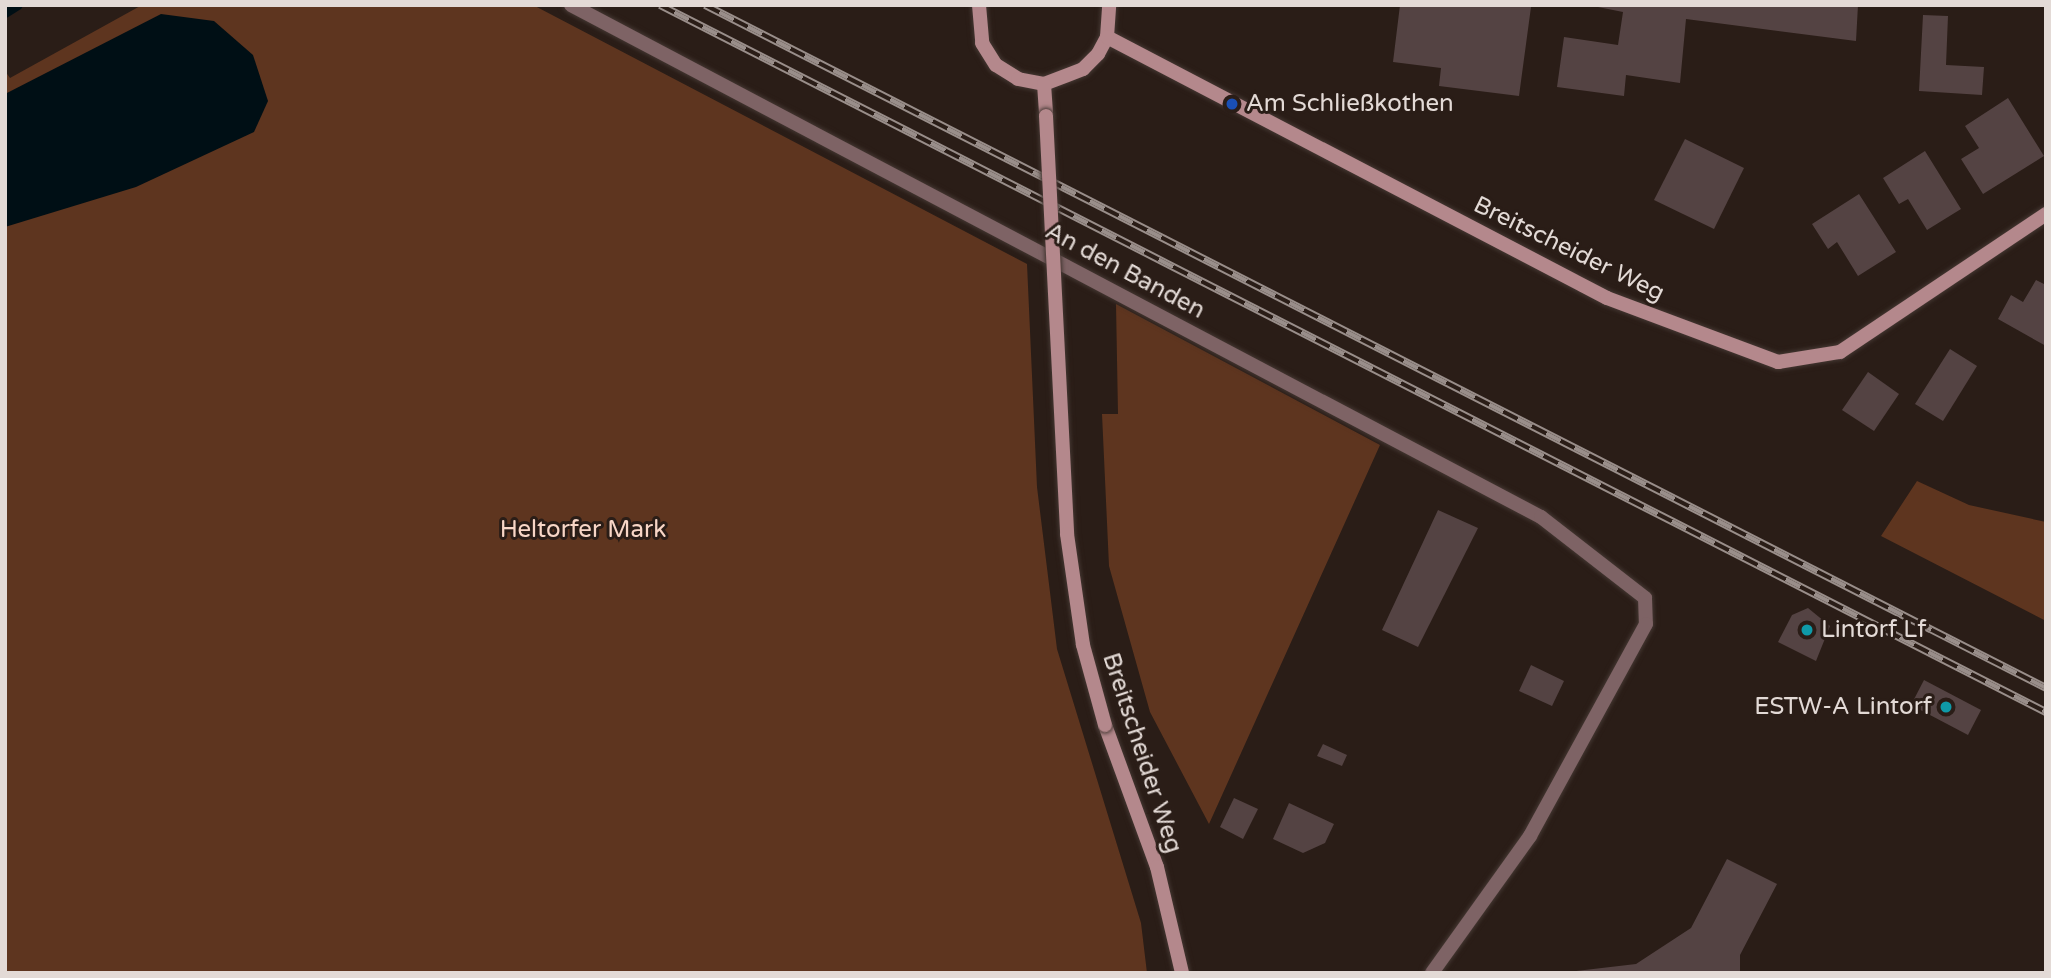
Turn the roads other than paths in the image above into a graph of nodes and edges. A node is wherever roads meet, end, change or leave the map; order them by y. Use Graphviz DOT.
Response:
graph roads {
  1 [pos="571,5"];
  2 [pos="979,5"];
  3 [pos="1109,5"];
  4 [pos="1107,37"];
  5 [pos="1044,84"];
  6 [pos="2046,214"];
  7 [pos="1182,973"];
  8 [pos="1432,973"];
  1 -- 8 [label="street, An den Banden"];
  2 -- 5 [label="main road"];
  3 -- 4 [label="main road"];
  4 -- 5 [label="main road"];
  4 -- 6 [label="main road, Breitscheider Weg"];
  5 -- 7 [label="main road, Breitscheider Weg, bridge"];
}
